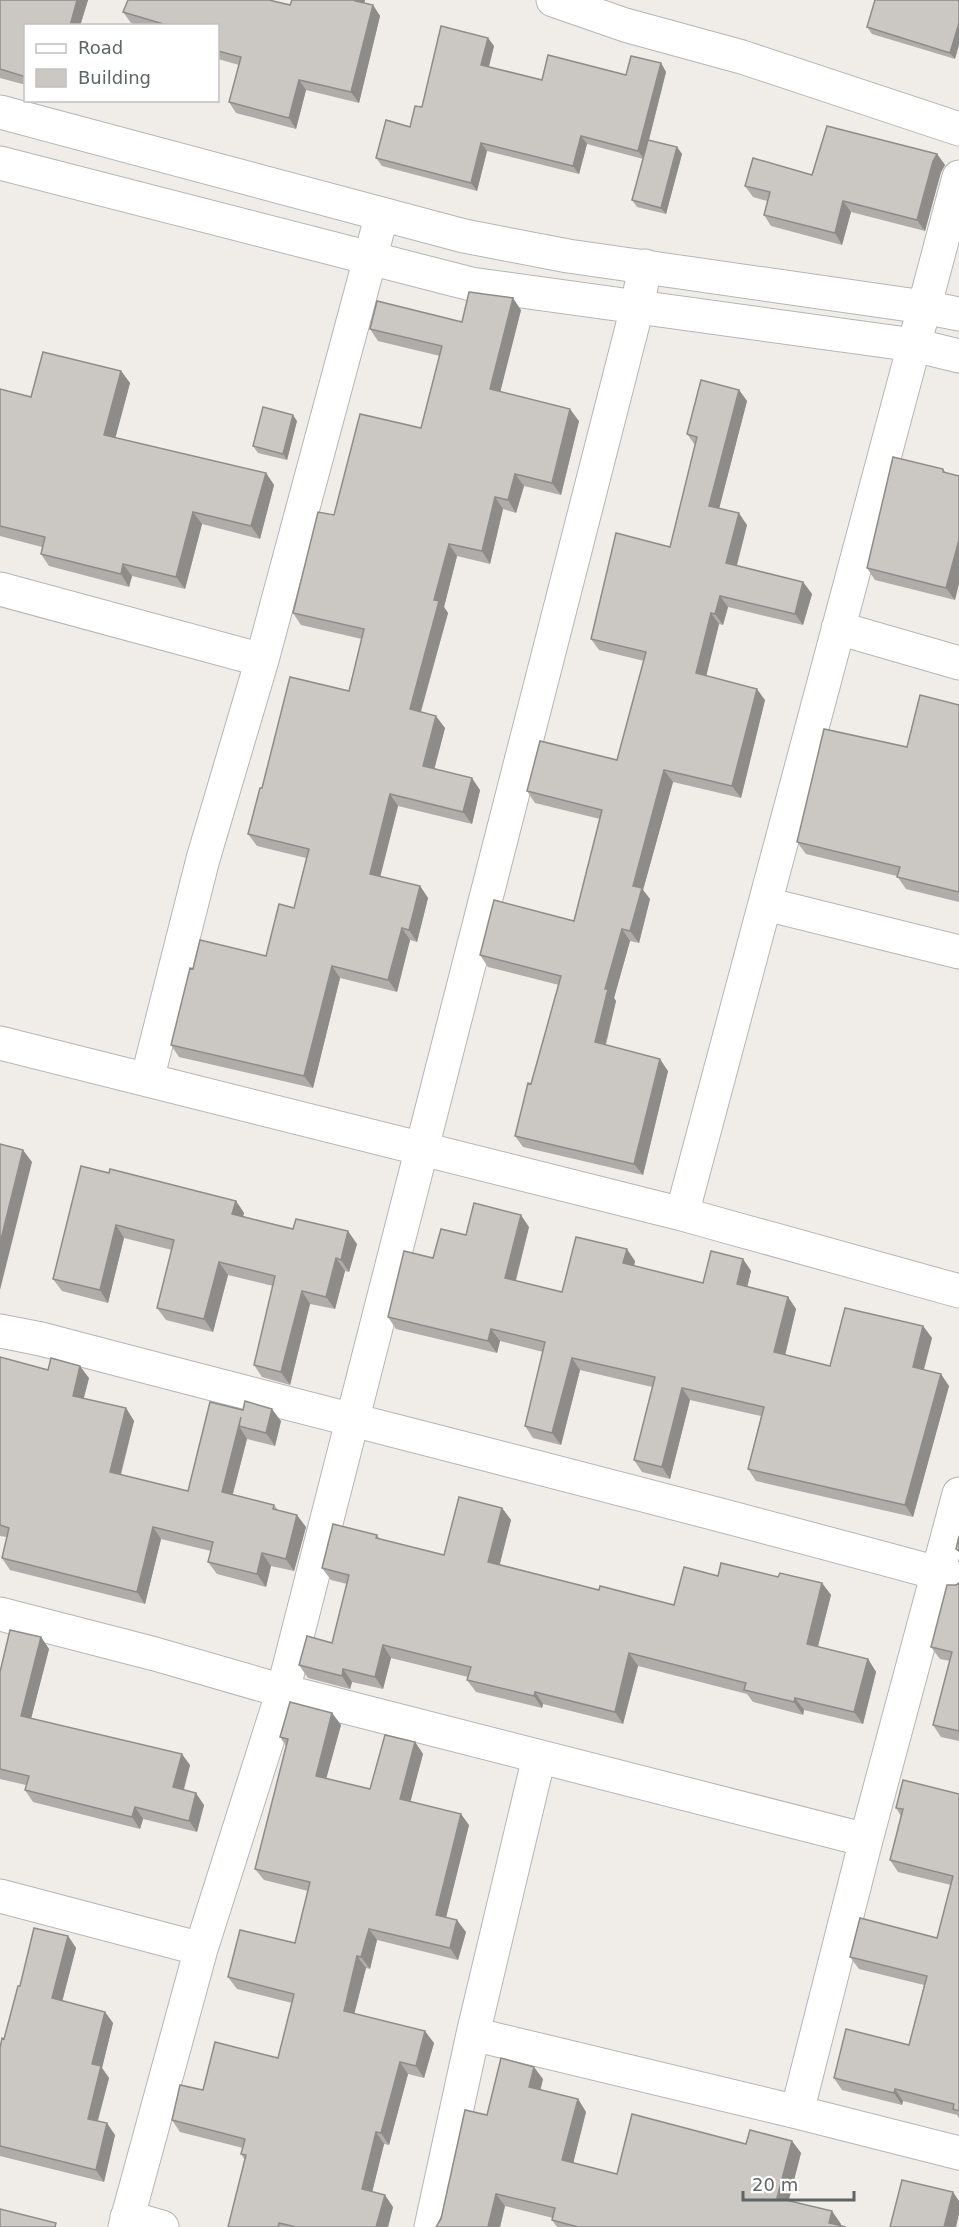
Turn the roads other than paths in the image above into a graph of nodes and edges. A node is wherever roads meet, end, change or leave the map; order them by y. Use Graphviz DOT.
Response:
graph roads {
  1 [pos="554,0"];
  2 [pos="0,112"];
  3 [pos="959,129"];
  4 [pos="0,163"];
  5 [pos="959,177"];
  6 [pos="382,214"];
  7 [pos="370,259"];
  8 [pos="645,266"];
  9 [pos="924,307"];
  10 [pos="637,308"];
  11 [pos="959,314"];
  12 [pos="914,345"];
  13 [pos="959,356"];
  14 [pos="0,589"];
  15 [pos="838,628"];
  16 [pos="262,660"];
  17 [pos="959,663"];
  18 [pos="765,904"];
  19 [pos="959,952"];
  20 [pos="0,1042"];
  21 [pos="147,1080"];
  22 [pos="422,1149"];
  23 [pos="682,1214"];
  24 [pos="959,1291"];
  25 [pos="0,1331"];
  26 [pos="352,1422"];
  27 [pos="959,1494"];
  28 [pos="948,1576"];
  29 [pos="0,1614"];
  30 [pos="283,1691"];
  31 [pos="539,1756"];
  32 [pos="866,1840"];
  33 [pos="0,1896"];
  34 [pos="201,1949"];
  35 [pos="473,2034"];
  36 [pos="797,2112"];
  37 [pos="959,2153"];
  38 [pos="126,2222"];
  39 [pos="162,2227"];
  40 [pos="431,2227"];
  1 -- 3 [label="street"];
  2 -- 6 [label="street"];
  4 -- 7 [label="street"];
  5 -- 9 [label="street"];
  6 -- 7 [label="street"];
  6 -- 8 [label="street"];
  7 -- 10 [label="street"];
  7 -- 16 [label="street"];
  8 -- 9 [label="street"];
  8 -- 10 [label="street"];
  9 -- 11 [label="street"];
  9 -- 12 [label="street"];
  10 -- 12 [label="street"];
  10 -- 22 [label="street"];
  12 -- 13 [label="street"];
  12 -- 15 [label="street"];
  14 -- 16 [label="street"];
  15 -- 17 [label="street"];
  15 -- 18 [label="street"];
  16 -- 21 [label="street"];
  18 -- 19 [label="street"];
  18 -- 23 [label="street"];
  20 -- 21 [label="street"];
  21 -- 22 [label="street"];
  22 -- 23 [label="street"];
  22 -- 26 [label="street"];
  23 -- 24 [label="street"];
  25 -- 26 [label="street"];
  26 -- 28 [label="street"];
  26 -- 30 [label="street"];
  27 -- 28 [label="street"];
  28 -- 32 [label="street"];
  29 -- 30 [label="street"];
  30 -- 31 [label="street"];
  30 -- 34 [label="street"];
  31 -- 32 [label="street"];
  31 -- 35 [label="street"];
  32 -- 36 [label="street"];
  33 -- 34 [label="street"];
  34 -- 38 [label="street"];
  35 -- 36 [label="street"];
  35 -- 40 [label="street"];
  36 -- 37 [label="street"];
  38 -- 39 [label="street"];
}
